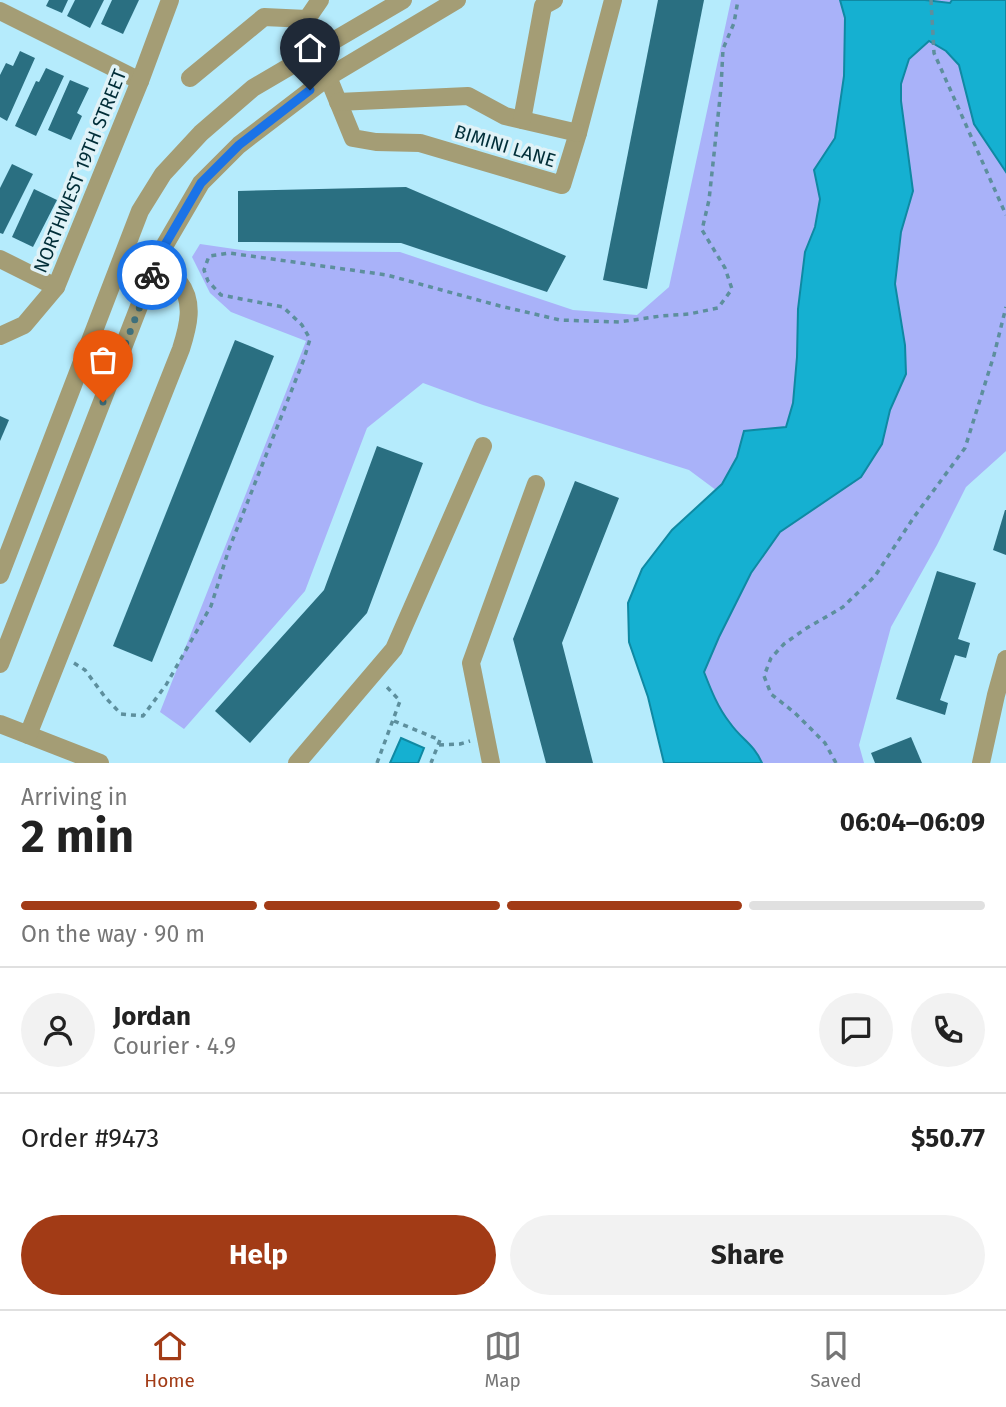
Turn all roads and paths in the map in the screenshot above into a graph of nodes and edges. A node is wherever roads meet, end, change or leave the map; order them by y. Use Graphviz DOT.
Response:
graph roads {
  1 [pos="170,0"];
  2 [pos="320,0"];
  3 [pos="403,0"];
  4 [pos="457,0"];
  5 [pos="554,0"];
  6 [pos="613,0"];
  7 [pos="738,0"];
  8 [pos="931,0"];
  9 [pos="0,11"];
  10 [pos="307,19"];
  11 [pos="318,50"];
  12 [pos="327,77"];
  13 [pos="190,78"];
  14 [pos="140,81"];
  15 [pos="338,102"];
  16 [pos="522,120"];
  17 [pos="578,134"];
  18 [pos="1006,215"];
  19 [pos="0,260"];
  20 [pos="155,265"];
  21 [pos="56,286"];
  22 [pos="1006,307"];
  23 [pos="0,336"];
  24 [pos="482,446"];
  25 [pos="536,484"];
  26 [pos="0,575"];
  27 [pos="60,654"];
  28 [pos="1006,659"];
  29 [pos="0,664"];
  30 [pos="373,673"];
  31 [pos="394,721"];
  32 [pos="0,724"];
  33 [pos="28,734"];
  34 [pos="485,737"];
  35 [pos="439,745"];
  36 [pos="100,763"];
  37 [pos="297,763"];
  38 [pos="377,763"];
  39 [pos="431,763"];
  40 [pos="491,763"];
  41 [pos="836,763"];
  42 [pos="981,763"];
  1 -- 14 [label="street, NORTHWEST 19TH STREET"];
  2 -- 10 [label="street"];
  3 -- 11 [label="street"];
  4 -- 12 [label="street"];
  5 -- 16 [label="street"];
  6 -- 17 [label="street, BIMINI LANE"];
  7 -- 27 [label="path"];
  8 -- 18 [label="path"];
  9 -- 14 [label="street"];
  10 -- 11 [label="street, BIMINI LANE"];
  10 -- 13 [label="street"];
  11 -- 12 [label="street, BIMINI LANE"];
  11 -- 26 [label="street"];
  12 -- 15 [label="street, BIMINI LANE"];
  12 -- 20 [label="street"];
  14 -- 21 [label="street, NORTHWEST 19TH STREET"];
  15 -- 16 [label="street"];
  15 -- 17 [label="street, BIMINI LANE"];
  16 -- 17 [label="street"];
  19 -- 21 [label="street"];
  20 -- 27 [label="street"];
  20 -- 29 [label="street"];
  21 -- 23 [label="street, NORTHWEST 19TH STREET"];
  22 -- 41 [label="path"];
  24 -- 30 [label="street"];
  25 -- 34 [label="street"];
  27 -- 33 [label="street"];
  28 -- 42 [label="street"];
  30 -- 31 [label="path"];
  30 -- 37 [label="street"];
  31 -- 35 [label="path"];
  31 -- 38 [label="path"];
  32 -- 33 [label="street"];
  33 -- 36 [label="street"];
  34 -- 35 [label="path"];
  34 -- 40 [label="street"];
  35 -- 39 [label="path"];
}
